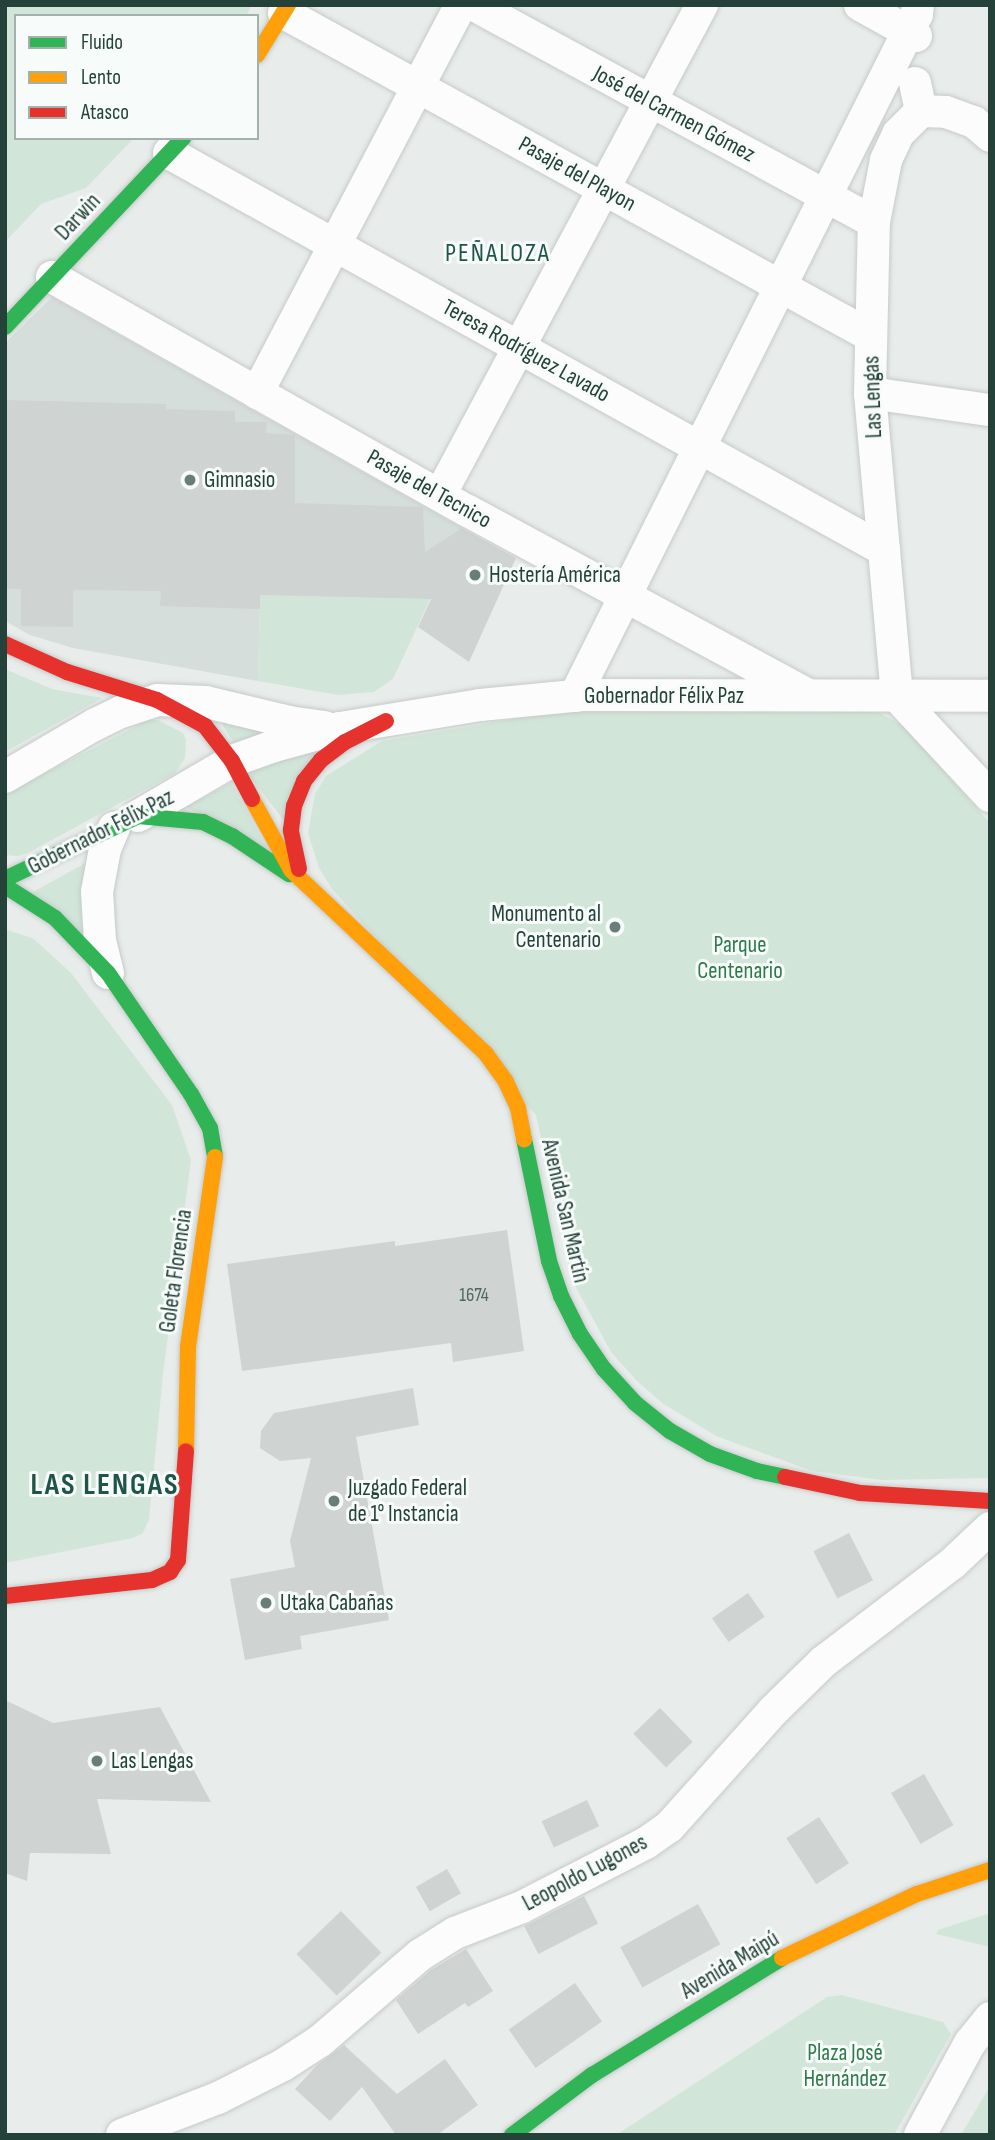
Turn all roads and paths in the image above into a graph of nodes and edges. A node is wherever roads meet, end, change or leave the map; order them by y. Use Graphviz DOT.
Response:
graph roads {
  1 [pos="461,5"];
  2 [pos="474,5"];
  3 [pos="702,5"];
  4 [pos="860,5"];
  5 [pos="286,9"];
  6 [pos="915,22"];
  7 [pos="259,52"];
  8 [pos="418,87"];
  9 [pos="650,101"];
  10 [pos="990,136"];
  11 [pos="176,146"];
  12 [pos="604,189"];
  13 [pos="826,196"];
  14 [pos="874,222"];
  15 [pos="335,245"];
  16 [pos="52,278"];
  17 [pos="781,286"];
  18 [pos="5,327"];
  19 [pos="871,336"];
  20 [pos="519,347"];
  21 [pos="257,393"];
  22 [pos="870,393"];
  23 [pos="990,411"];
  24 [pos="699,447"];
  25 [pos="440,495"];
  26 [pos="884,550"];
  27 [pos="625,596"];
  28 [pos="5,644"];
  29 [pos="575,696"];
  30 [pos="809,696"];
  31 [pos="897,696"];
  32 [pos="990,696"];
  33 [pos="157,700"];
  34 [pos="386,721"];
  35 [pos="340,728"];
  36 [pos="232,761"];
  37 [pos="5,777"];
  38 [pos="990,796"];
  39 [pos="126,822"];
  40 [pos="5,879"];
  41 [pos="305,884"];
  42 [pos="5,886"];
  43 [pos="108,973"];
  44 [pos="990,1501"];
  45 [pos="990,1528"];
  46 [pos="5,1596"];
  47 [pos="990,1870"];
  48 [pos="990,2018"];
  49 [pos="122,2135"];
  50 [pos="512,2135"];
  51 [pos="920,2135"];
  1 -- 8 [label="street"];
  2 -- 9 [label="street, José del Carmen Gómez"];
  3 -- 9 [label="street"];
  4 -- 6 [label="street"];
  5 -- 7 [label="main road"];
  5 -- 8 [label="street, Pasaje del Playon"];
  6 -- 13 [label="street"];
  8 -- 12 [label="street, Pasaje del Playon"];
  8 -- 15 [label="street"];
  9 -- 12 [label="street"];
  9 -- 13 [label="street, José del Carmen Gómez"];
  10 -- 14 [label="street, Las Lengas"];
  11 -- 15 [label="street, Teresa Rodríguez Lavado"];
  11 -- 16 [label="main road, Darwin"];
  12 -- 17 [label="street, Pasaje del Playon"];
  12 -- 20 [label="street"];
  13 -- 14 [label="street, José del Carmen Gómez"];
  13 -- 17 [label="street"];
  14 -- 19 [label="street, Las Lengas"];
  15 -- 20 [label="street, Teresa Rodríguez Lavado"];
  15 -- 21 [label="street"];
  16 -- 18 [label="main road, Darwin"];
  16 -- 21 [label="street, Pasaje del Tecnico"];
  17 -- 19 [label="street, Pasaje del Playon"];
  17 -- 24 [label="street"];
  19 -- 22 [label="street, Las Lengas"];
  20 -- 24 [label="street, Teresa Rodríguez Lavado"];
  20 -- 25 [label="street"];
  21 -- 25 [label="street, Pasaje del Tecnico"];
  22 -- 23 [label="street"];
  22 -- 26 [label="street, Las Lengas"];
  24 -- 26 [label="street, Teresa Rodríguez Lavado"];
  24 -- 27 [label="street"];
  25 -- 27 [label="street, Pasaje del Tecnico"];
  26 -- 31 [label="street, Las Lengas"];
  27 -- 29 [label="street"];
  27 -- 30 [label="street, Pasaje del Tecnico"];
  28 -- 33 [label="main road"];
  29 -- 30 [label="street, Gobernador Félix Paz"];
  29 -- 34 [label="street, Gobernador Félix Paz"];
  30 -- 31 [label="street, Gobernador Félix Paz"];
  31 -- 32 [label="street, Gobernador Félix Paz"];
  31 -- 38 [label="street"];
  33 -- 35 [label="street, Gobernador Félix Paz"];
  33 -- 36 [label="main road"];
  33 -- 37 [label="street, Gobernador Félix Paz"];
  34 -- 35 [label="street, Gobernador Félix Paz"];
  34 -- 41 [label="main road"];
  35 -- 36 [label="street, Gobernador Félix Paz"];
  36 -- 39 [label="street, Gobernador Félix Paz"];
  36 -- 41 [label="main road, Avenida San Martín"];
  39 -- 40 [label="main road, Gobernador Félix Paz"];
  39 -- 41 [label="main road, Avenida San Martín"];
  39 -- 43 [label="street"];
  41 -- 44 [label="main road, Avenida San Martín"];
  42 -- 43 [label="main road, Goleta Florencia"];
  43 -- 46 [label="main road, Goleta Florencia"];
  45 -- 49 [label="street, Leopoldo Lugones"];
  47 -- 50 [label="main road, Avenida Maipú"];
  48 -- 51 [label="street"];
}
